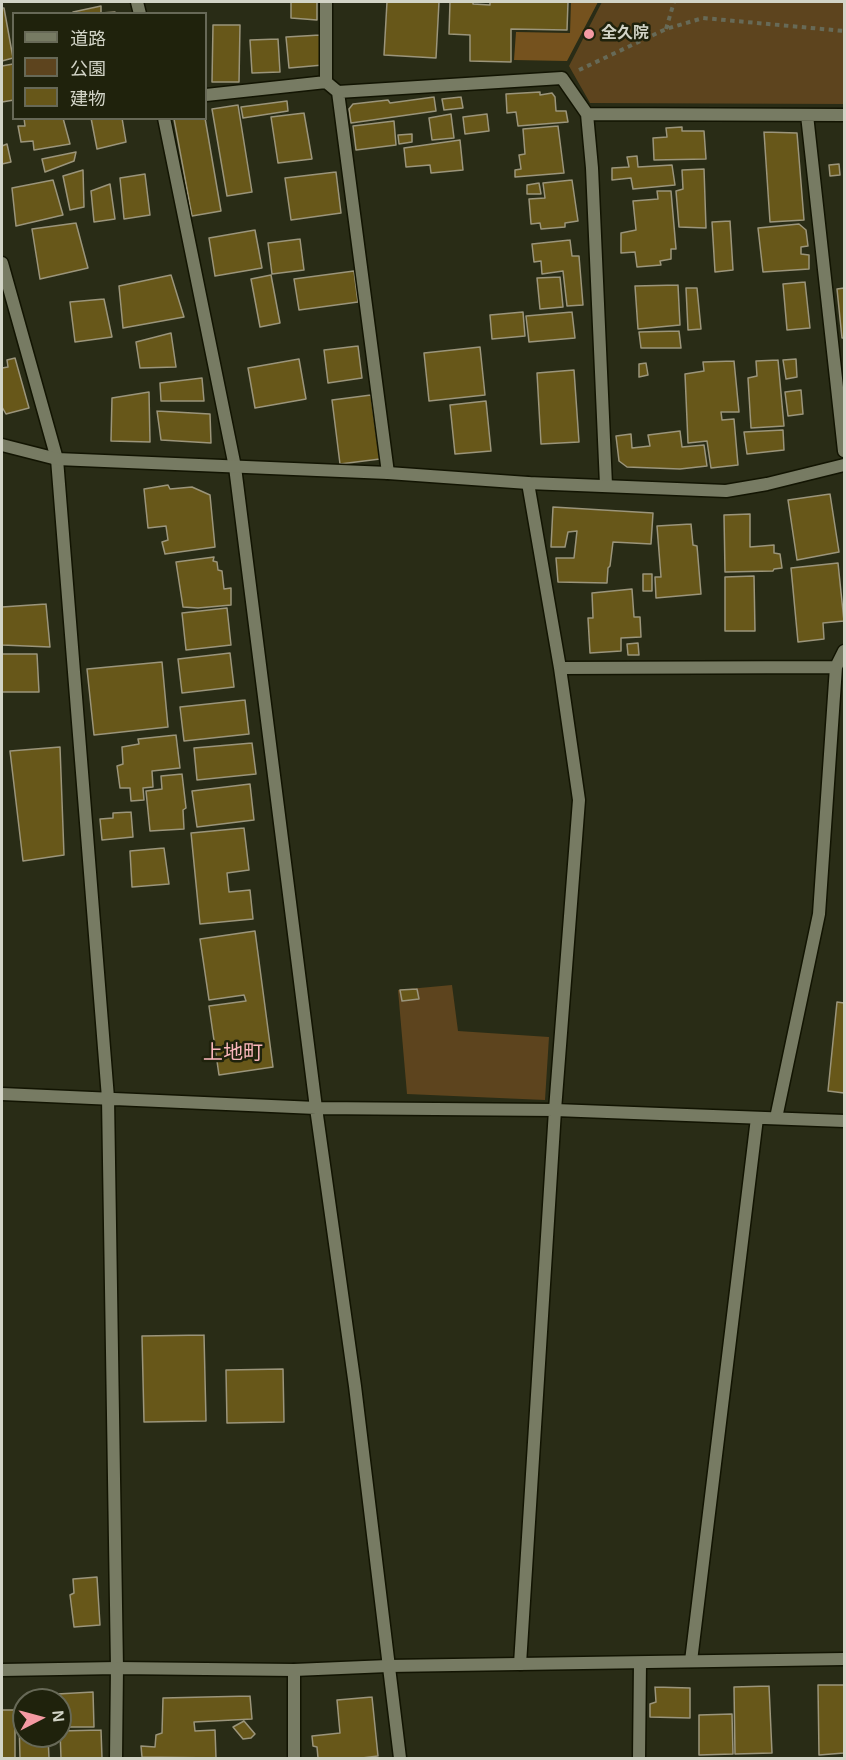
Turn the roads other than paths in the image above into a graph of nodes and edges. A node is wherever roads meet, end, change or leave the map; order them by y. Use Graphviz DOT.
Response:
graph roads {
  1 [pos="326,2"];
  2 [pos="326,82"];
  3 [pos="338,92"];
  4 [pos="207,95"];
  5 [pos="587,114"];
  6 [pos="807,115"];
  7 [pos="844,115"];
  8 [pos="164,120"];
  9 [pos="2,263"];
  10 [pos="2,445"];
  11 [pos="844,451"];
  12 [pos="57,459"];
  13 [pos="844,465"];
  14 [pos="235,467"];
  15 [pos="388,473"];
  16 [pos="528,483"];
  17 [pos="606,485"];
  18 [pos="844,651"];
  19 [pos="836,667"];
  20 [pos="560,668"];
  21 [pos="2,1094"];
  22 [pos="108,1098"];
  23 [pos="316,1108"];
  24 [pos="555,1110"];
  25 [pos="757,1118"];
  26 [pos="776,1118"];
  27 [pos="844,1121"];
  28 [pos="844,1659"];
  29 [pos="691,1661"];
  30 [pos="640,1663"];
  31 [pos="520,1664"];
  32 [pos="388,1666"];
  33 [pos="117,1668"];
  34 [pos="2,1670"];
  35 [pos="294,1670"];
  36 [pos="116,1758"];
  37 [pos="294,1758"];
  38 [pos="400,1758"];
  39 [pos="639,1758"];
  1 -- 2 [label="street"];
  2 -- 3 [label="street"];
  2 -- 4 [label="street"];
  3 -- 5 [label="street"];
  3 -- 15 [label="street"];
  5 -- 6 [label="street"];
  5 -- 17 [label="street"];
  6 -- 7 [label="street"];
  6 -- 11 [label="street"];
  8 -- 14 [label="street"];
  9 -- 12 [label="street"];
  10 -- 12 [label="street"];
  12 -- 14 [label="street"];
  12 -- 22 [label="street"];
  13 -- 17 [label="street"];
  14 -- 15 [label="street"];
  14 -- 23 [label="street"];
  15 -- 16 [label="street"];
  16 -- 17 [label="street"];
  16 -- 20 [label="street"];
  18 -- 19 [label="street"];
  19 -- 20 [label="street"];
  19 -- 26 [label="street"];
  20 -- 24 [label="street"];
  21 -- 22 [label="street"];
  22 -- 23 [label="street"];
  22 -- 33 [label="street"];
  23 -- 24 [label="street"];
  23 -- 32 [label="street"];
  24 -- 25 [label="street"];
  24 -- 31 [label="street"];
  25 -- 26 [label="street"];
  25 -- 29 [label="street"];
  26 -- 27 [label="street"];
  28 -- 29 [label="street"];
  29 -- 30 [label="street"];
  30 -- 31 [label="street"];
  30 -- 39 [label="street"];
  31 -- 32 [label="street"];
  32 -- 35 [label="street"];
  32 -- 38 [label="street"];
  33 -- 34 [label="street"];
  33 -- 35 [label="street"];
  33 -- 36 [label="street"];
  35 -- 37 [label="street"];
}
